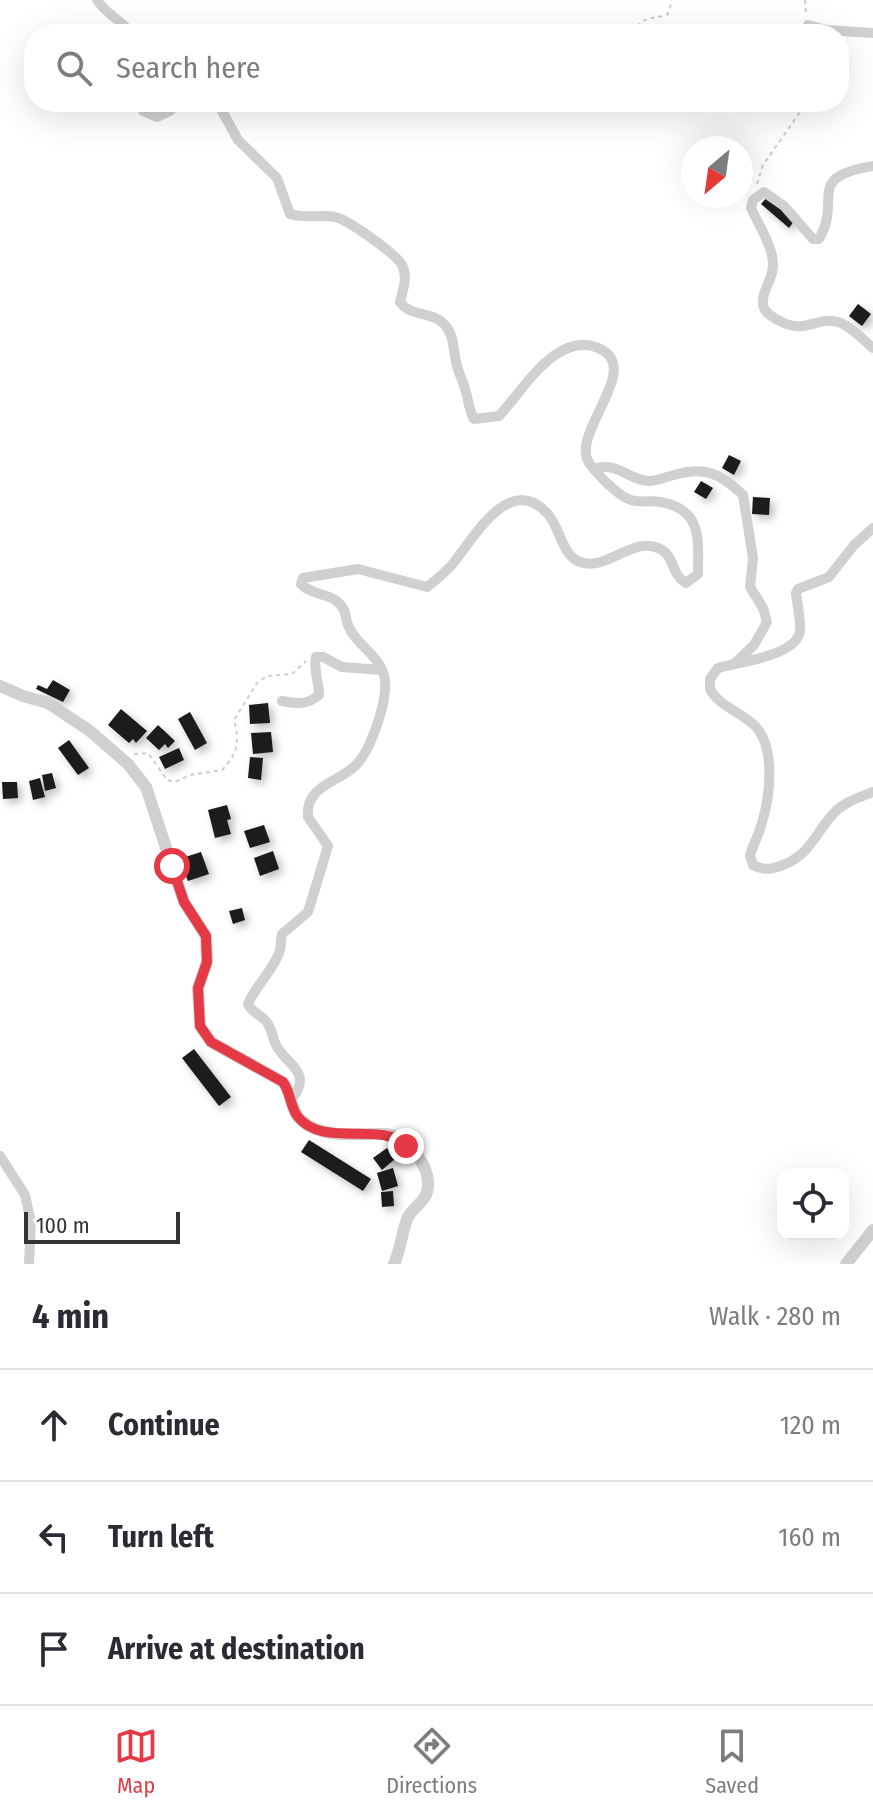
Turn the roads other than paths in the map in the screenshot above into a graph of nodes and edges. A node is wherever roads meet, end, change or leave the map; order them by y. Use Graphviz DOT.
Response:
graph roads {
  1 [pos="97,0"];
  2 [pos="122,24"];
  3 [pos="849,31"];
  4 [pos="873,33"];
  5 [pos="145,112"];
  6 [pos="168,112"];
  7 [pos="223,112"];
  8 [pos="873,166"];
  9 [pos="873,348"];
  10 [pos="594,469"];
  11 [pos="873,528"];
  12 [pos="735,663"];
  13 [pos="382,670"];
  14 [pos="0,686"];
  15 [pos="282,701"];
  16 [pos="873,792"];
  17 [pos="291,1100"];
  18 [pos="0,1156"];
  19 [pos="873,1230"];
  20 [pos="29,1264"];
  21 [pos="394,1264"];
  22 [pos="846,1264"];
  1 -- 2 [label="street"];
  3 -- 4 [label="street"];
  5 -- 6 [label="street"];
  7 -- 10 [label="street"];
  8 -- 9 [label="street"];
  10 -- 12 [label="street"];
  10 -- 13 [label="street"];
  11 -- 12 [label="street"];
  12 -- 16 [label="street"];
  13 -- 15 [label="street"];
  13 -- 17 [label="street"];
  14 -- 17 [label="street"];
  17 -- 21 [label="street"];
  18 -- 20 [label="street"];
  19 -- 22 [label="street"];
}
